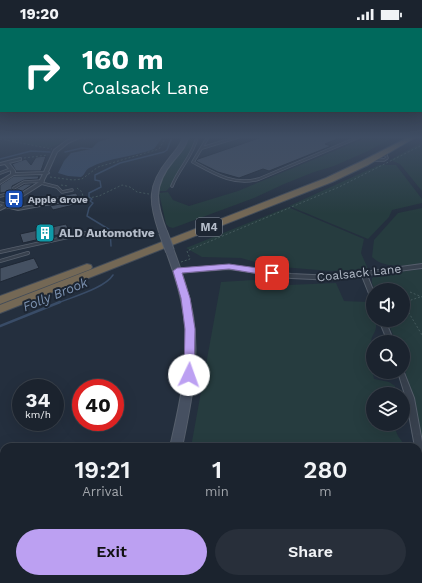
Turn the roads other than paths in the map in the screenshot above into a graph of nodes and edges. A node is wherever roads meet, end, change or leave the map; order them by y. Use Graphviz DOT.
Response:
graph roads {
  1 [pos="7,163"];
  2 [pos="51,163"];
  3 [pos="169,163"];
  4 [pos="184,163"];
  5 [pos="196,163"];
  6 [pos="296,163"];
  7 [pos="352,163"];
  8 [pos="365,163"];
  9 [pos="12,172"];
  10 [pos="0,173"];
  11 [pos="48,175"];
  12 [pos="42,182"];
  13 [pos="0,183"];
  14 [pos="172,186"];
  15 [pos="14,188"];
  16 [pos="72,190"];
  17 [pos="0,196"];
  18 [pos="20,197"];
  19 [pos="79,197"];
  20 [pos="0,203"];
  21 [pos="6,206"];
  22 [pos="0,209"];
  23 [pos="86,233"];
  24 [pos="0,252"];
  25 [pos="28,253"];
  26 [pos="0,261"];
  27 [pos="422,266"];
  28 [pos="176,267"];
  29 [pos="364,274"];
  30 [pos="368,283"];
  31 [pos="0,300"];
  32 [pos="0,309"];
  33 [pos="404,379"];
  34 [pos="177,443"];
  35 [pos="418,443"];
  1 -- 9 [label="street"];
  2 -- 11 [label="street"];
  3 -- 28 [label="street, bridge"];
  4 -- 14 [label="lane"];
  5 -- 6 [label="lane"];
  7 -- 31 [label="highway, M4"];
  8 -- 32 [label="highway, M4"];
  9 -- 10 [label="lane"];
  9 -- 11 [label="street"];
  9 -- 13 [label="street"];
  11 -- 12 [label="street"];
  12 -- 15 [label="lane"];
  12 -- 16 [label="lane"];
  12 -- 18 [label="street"];
  17 -- 18 [label="lane"];
  18 -- 21 [label="street"];
  19 -- 21 [label="street"];
  20 -- 21 [label="lane"];
  21 -- 22 [label="street"];
  23 -- 24 [label="lane"];
  25 -- 26 [label="lane"];
  27 -- 29 [label="street, Coalsack Lane"];
  28 -- 29 [label="street, Coalsack Lane"];
  28 -- 34 [label="street"];
  29 -- 30 [label="street"];
  33 -- 35 [label="street"];
}
